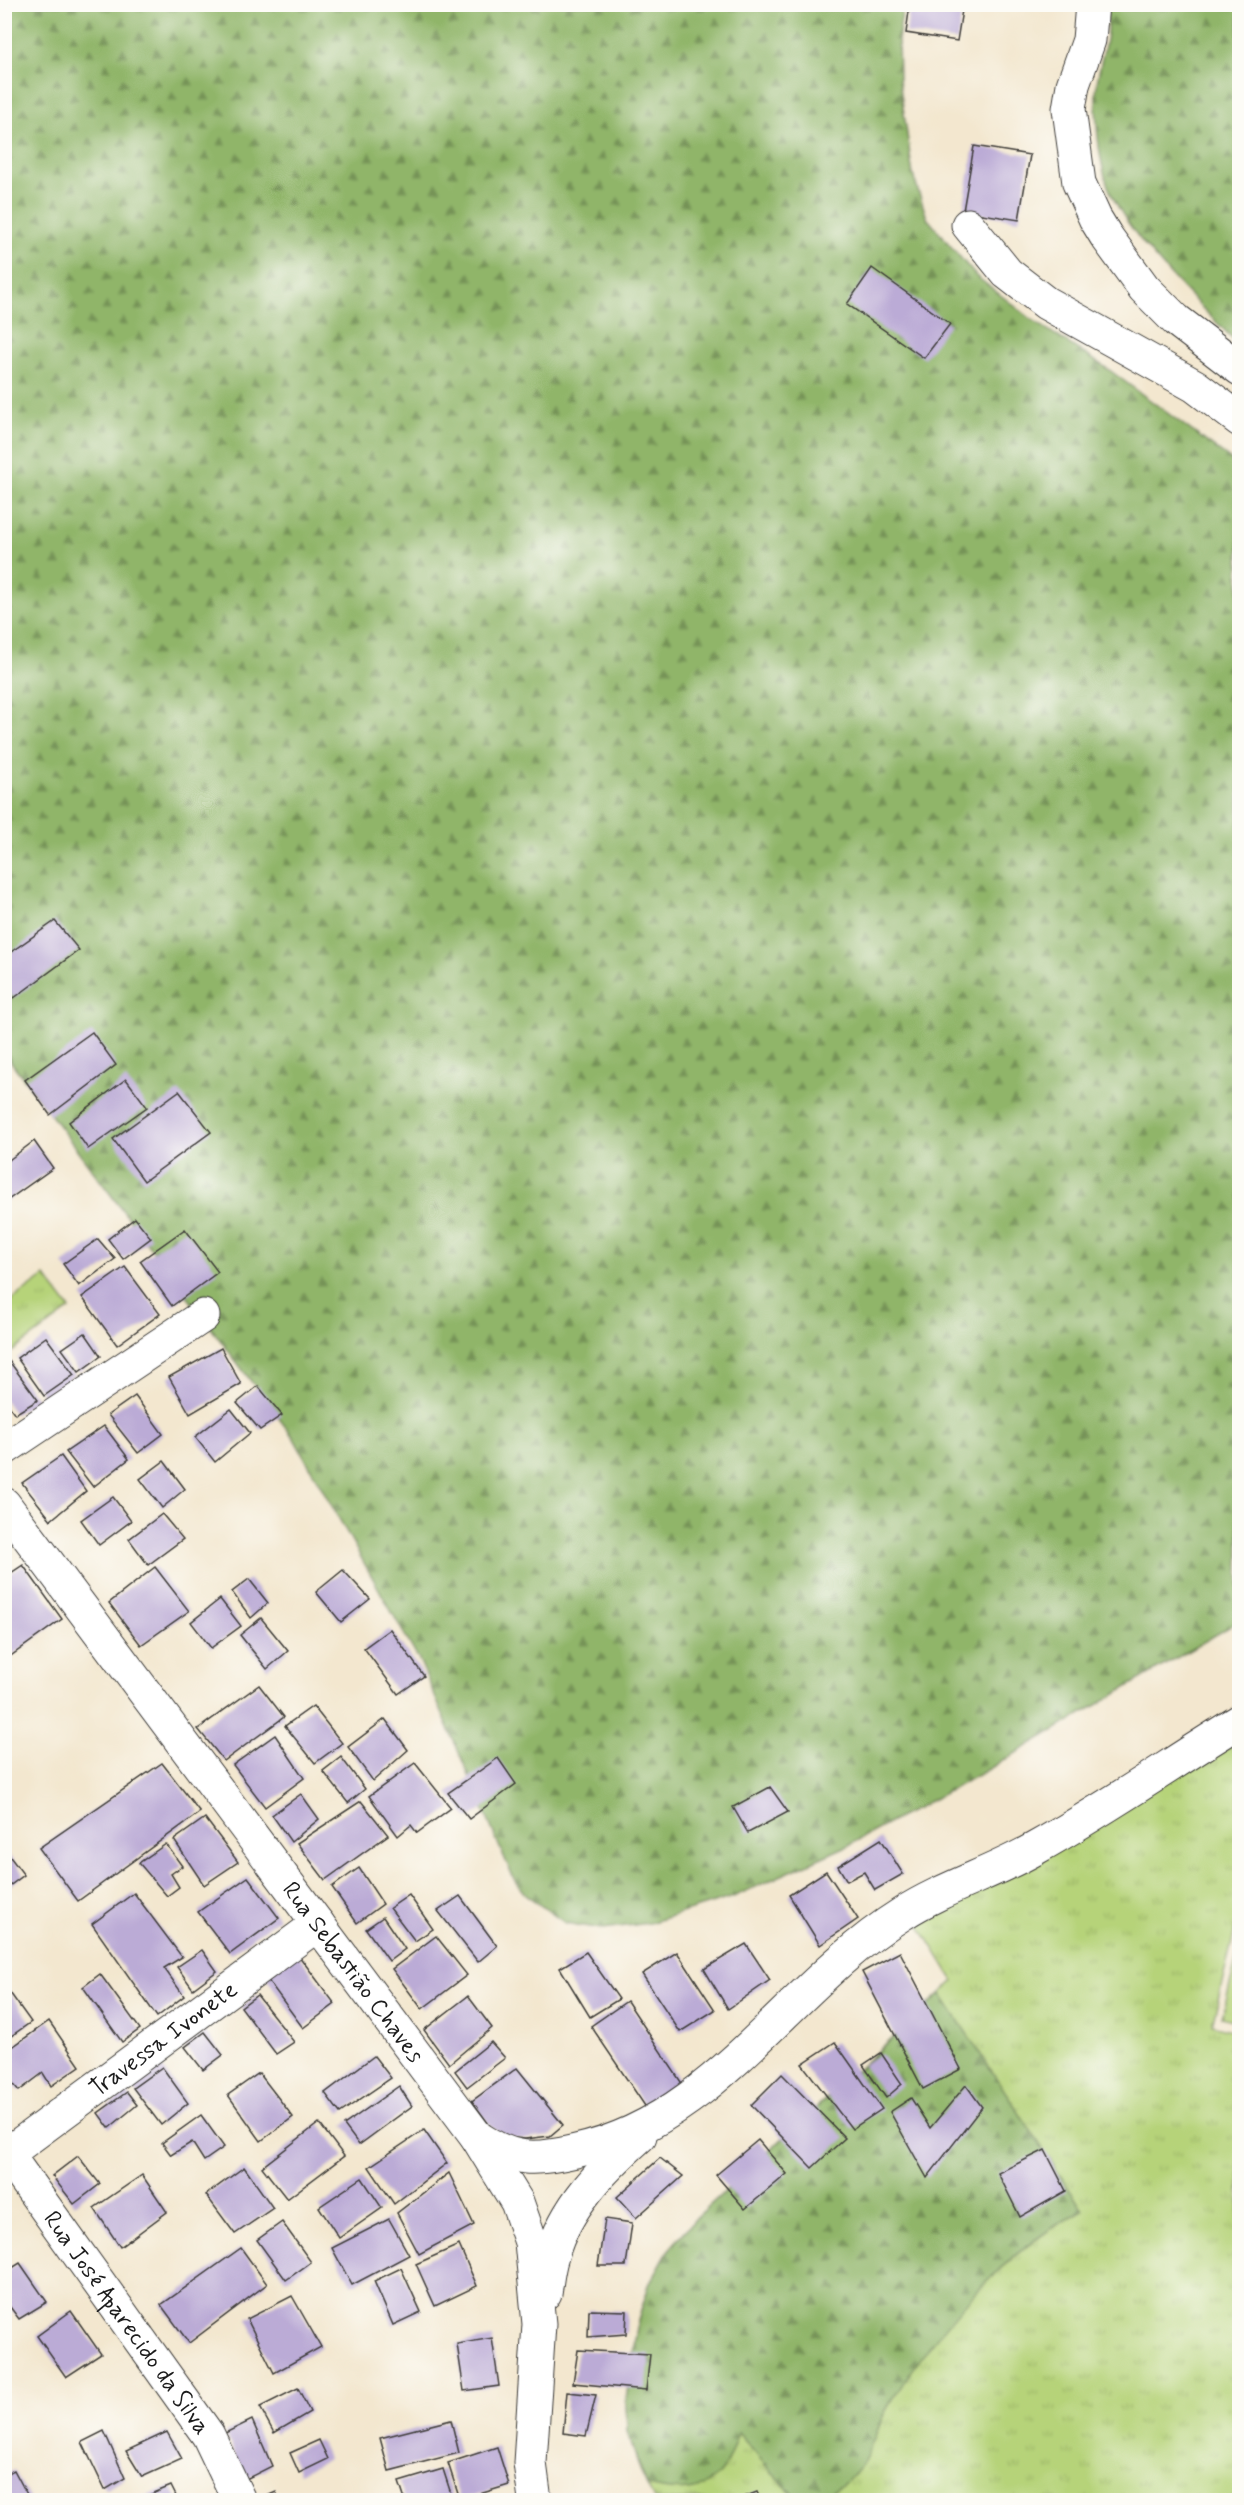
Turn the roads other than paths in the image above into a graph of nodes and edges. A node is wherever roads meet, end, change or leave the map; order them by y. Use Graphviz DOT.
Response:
graph roads {
  1 [pos="1092,4"];
  2 [pos="968,225"];
  3 [pos="1239,369"];
  4 [pos="1239,420"];
  5 [pos="203,1316"];
  6 [pos="4,1449"];
  7 [pos="4,1504"];
  8 [pos="1239,1720"];
  9 [pos="318,1924"];
  10 [pos="658,2120"];
  11 [pos="477,2137"];
  12 [pos="6,2152"];
  13 [pos="539,2324"];
  14 [pos="239,2500"];
  15 [pos="535,2500"];
  1 -- 3 [label="street"];
  2 -- 4 [label="street"];
  5 -- 6 [label="street"];
  7 -- 9 [label="street, Rua Sebastião Chaves"];
  8 -- 10 [label="street"];
  9 -- 11 [label="street, Rua Sebastião Chaves"];
  9 -- 12 [label="street, Travessa Ivonete"];
  10 -- 11 [label="street"];
  10 -- 13 [label="street"];
  11 -- 13 [label="street, Rua Sebastião Chaves"];
  12 -- 14 [label="street, Rua José Aparecido da Silva"];
  13 -- 15 [label="street, Rua Sebastião Chaves"];
}
